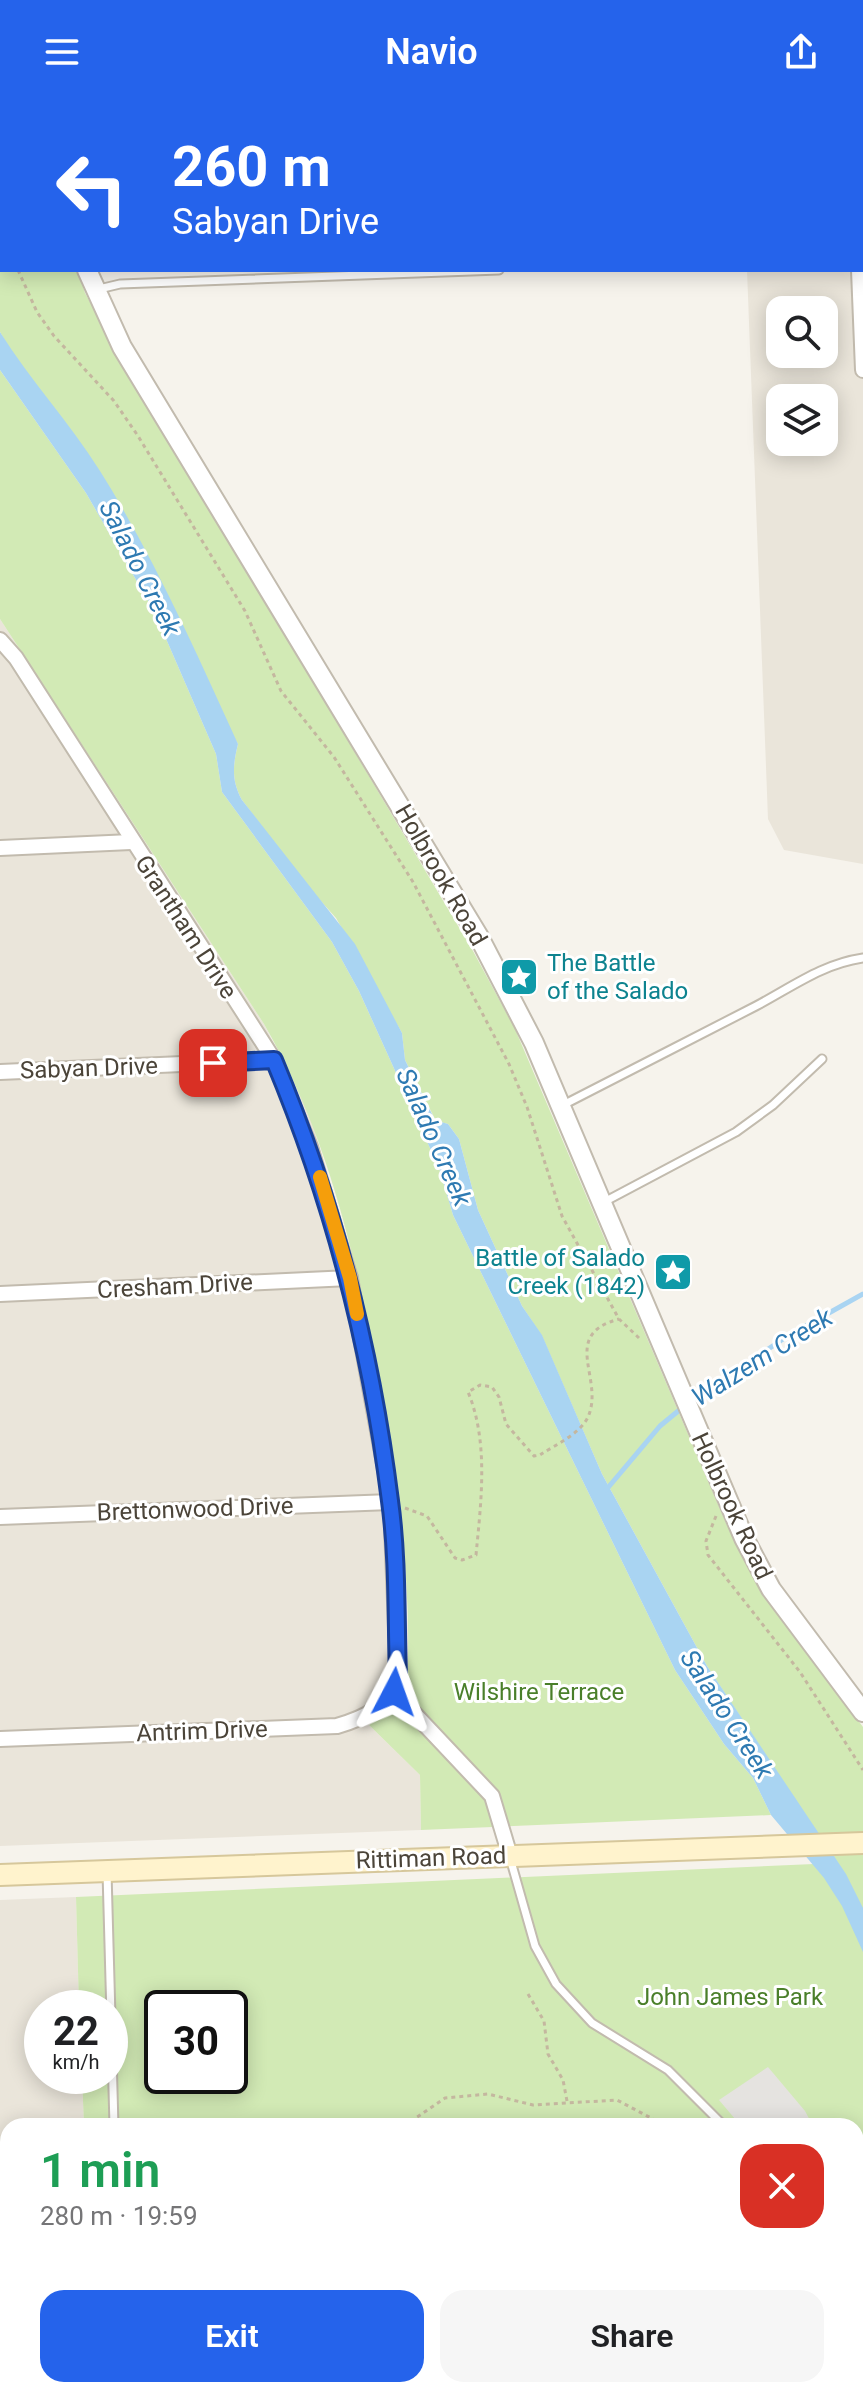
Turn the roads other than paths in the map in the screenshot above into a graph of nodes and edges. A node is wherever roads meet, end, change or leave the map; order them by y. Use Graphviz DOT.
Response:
graph roads {
  1 [pos="88,272"];
  2 [pos="416,272"];
  3 [pos="859,272"];
  4 [pos="95,290"];
  5 [pos="863,370"];
  6 [pos="0,640"];
  7 [pos="131,842"];
  8 [pos="0,848"];
  9 [pos="863,958"];
  10 [pos="822,1059"];
  11 [pos="274,1060"];
  12 [pos="0,1072"];
  13 [pos="561,1106"];
  14 [pos="602,1204"];
  15 [pos="350,1278"];
  16 [pos="0,1294"];
  17 [pos="391,1502"];
  18 [pos="0,1517"];
  19 [pos="394,1692"];
  20 [pos="863,1712"];
  21 [pos="0,1739"];
  22 [pos="863,1843"];
  23 [pos="510,1856"];
  24 [pos="107,1871"];
  25 [pos="0,1875"];
  26 [pos="114,2118"];
  27 [pos="716,2118"];
  1 -- 4 [label="street, Holbrook Road"];
  2 -- 4 [label="lane"];
  3 -- 5 [label="street"];
  4 -- 13 [label="street, Holbrook Road"];
  6 -- 7 [label="street, Grantham Drive"];
  7 -- 8 [label="street"];
  7 -- 11 [label="street, Grantham Drive"];
  9 -- 13 [label="lane"];
  10 -- 14 [label="lane"];
  11 -- 12 [label="street, Sabyan Drive"];
  11 -- 15 [label="street, Grantham Drive"];
  13 -- 14 [label="street, Holbrook Road"];
  14 -- 20 [label="street, Holbrook Road"];
  15 -- 16 [label="street, Cresham Drive"];
  15 -- 17 [label="street, Grantham Drive"];
  17 -- 18 [label="street, Brettonwood Drive"];
  17 -- 19 [label="street, Grantham Drive"];
  19 -- 21 [label="street, Antrim Drive"];
  19 -- 23 [label="street"];
  22 -- 23 [label="main road, Rittiman Road"];
  23 -- 24 [label="main road, Rittiman Road"];
  23 -- 27 [label="lane"];
  24 -- 25 [label="main road, Rittiman Road"];
  24 -- 26 [label="lane"];
}
